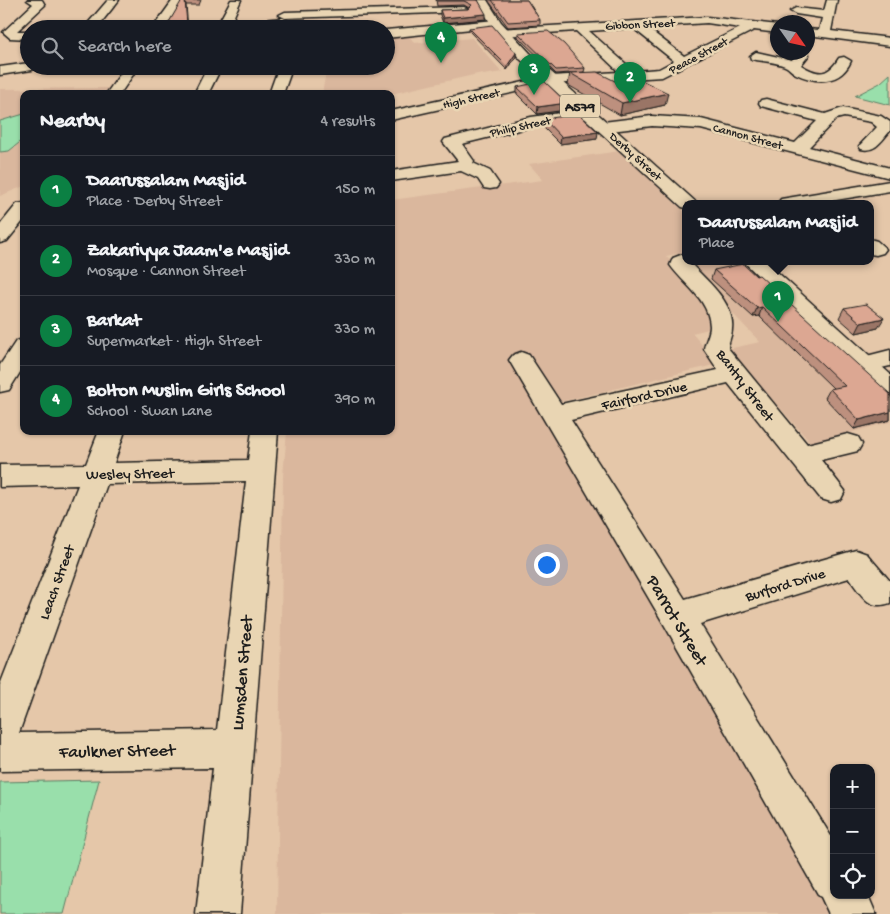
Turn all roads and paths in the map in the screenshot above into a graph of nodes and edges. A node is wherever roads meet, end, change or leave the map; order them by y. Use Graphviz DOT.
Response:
graph roads {
  1 [pos="32,0"];
  2 [pos="114,0"];
  3 [pos="178,0"];
  4 [pos="236,0"];
  5 [pos="289,0"];
  6 [pos="341,0"];
  7 [pos="399,0"];
  8 [pos="482,0"];
  9 [pos="829,1"];
  10 [pos="679,7"];
  11 [pos="464,10"];
  12 [pos="796,11"];
  13 [pos="401,12"];
  14 [pos="340,14"];
  15 [pos="829,15"];
  16 [pos="22,20"];
  17 [pos="97,20"];
  18 [pos="164,20"];
  19 [pos="226,20"];
  20 [pos="284,20"];
  21 [pos="297,20"];
  22 [pos="339,20"];
  23 [pos="693,21"];
  24 [pos="20,22"];
  25 [pos="635,24"];
  26 [pos="752,26"];
  27 [pos="578,27"];
  28 [pos="499,28"];
  29 [pos="770,28"];
  30 [pos="815,33"];
  31 [pos="20,34"];
  32 [pos="395,34"];
  33 [pos="824,34"];
  34 [pos="731,37"];
  35 [pos="752,41"];
  36 [pos="890,42"];
  37 [pos="756,56"];
  38 [pos="798,60"];
  39 [pos="844,61"];
  40 [pos="683,62"];
  41 [pos="794,64"];
  42 [pos="20,68"];
  43 [pos="0,71"];
  44 [pos="127,75"];
  45 [pos="210,75"];
  46 [pos="283,75"];
  47 [pos="632,76"];
  48 [pos="551,80"];
  49 [pos="116,90"];
  50 [pos="203,90"];
  51 [pos="277,90"];
  52 [pos="752,113"];
  53 [pos="589,114"];
  54 [pos="395,115"];
  55 [pos="828,119"];
  56 [pos="603,127"];
  57 [pos="890,143"];
  58 [pos="867,146"];
  59 [pos="798,149"];
  60 [pos="463,165"];
  61 [pos="855,165"];
  62 [pos="890,173"];
  63 [pos="395,175"];
  64 [pos="490,184"];
  65 [pos="890,186"];
  66 [pos="685,200"];
  67 [pos="820,200"];
  68 [pos="18,203"];
  69 [pos="0,237"];
  70 [pos="682,260"];
  71 [pos="757,265"];
  72 [pos="20,352"];
  73 [pos="890,358"];
  74 [pos="522,360"];
  75 [pos="864,364"];
  76 [pos="734,374"];
  77 [pos="0,384"];
  78 [pos="890,388"];
  79 [pos="554,415"];
  80 [pos="111,435"];
  81 [pos="265,435"];
  82 [pos="848,444"];
  83 [pos="801,455"];
  84 [pos="261,470"];
  85 [pos="96,474"];
  86 [pos="0,476"];
  87 [pos="831,491"];
  88 [pos="880,593"];
  89 [pos="677,616"];
  90 [pos="0,734"];
  91 [pos="234,749"];
  92 [pos="0,752"];
  93 [pos="830,874"];
  94 [pos="845,899"];
  95 [pos="218,914"];
  96 [pos="854,914"];
  1 -- 16 [label="street"];
  2 -- 17 [label="street"];
  3 -- 18 [label="street"];
  4 -- 19 [label="street"];
  5 -- 20 [label="street"];
  6 -- 14 [label="street"];
  7 -- 13 [label="street"];
  8 -- 28 [label="street, Derby Street / A579"];
  9 -- 15 [label="street"];
  10 -- 23 [label="street"];
  11 -- 13 [label="street"];
  12 -- 15 [label="street"];
  13 -- 14 [label="street"];
  14 -- 21 [label="street"];
  14 -- 22 [label="street"];
  15 -- 33 [label="street"];
  23 -- 25 [label="street, Gibbon Street"];
  23 -- 26 [label="street, Gibbon Street"];
  24 -- 31 [label="street"];
  25 -- 27 [label="street, Gibbon Street"];
  25 -- 40 [label="street"];
  26 -- 29 [label="street, Gibbon Street"];
  26 -- 34 [label="street, Peace Street"];
  27 -- 28 [label="street, Gibbon Street"];
  27 -- 47 [label="street"];
  28 -- 32 [label="street, Gibbon Street"];
  28 -- 48 [label="street, Derby Street / A579"];
  30 -- 33 [label="street"];
  33 -- 36 [label="street"];
  34 -- 35 [label="street"];
  34 -- 40 [label="street, Peace Street"];
  37 -- 41 [label="street"];
  38 -- 41 [label="street"];
  39 -- 41 [label="street"];
  40 -- 47 [label="street, Peace Street"];
  42 -- 43 [label="street"];
  44 -- 49 [label="street"];
  45 -- 50 [label="street"];
  46 -- 51 [label="street"];
  47 -- 48 [label="street, Peace Street"];
  48 -- 53 [label="street, Derby Street / A579"];
  48 -- 54 [label="street, High Street"];
  52 -- 55 [label="street"];
  53 -- 56 [label="street, Derby Street / A579"];
  53 -- 60 [label="street, Philip Street"];
  55 -- 58 [label="street"];
  55 -- 59 [label="street"];
  56 -- 59 [label="street, Cannon Street"];
  56 -- 66 [label="street, Derby Street / A579"];
  57 -- 61 [label="street"];
  59 -- 61 [label="street, Cannon Street"];
  60 -- 63 [label="street"];
  60 -- 64 [label="street"];
  61 -- 62 [label="street, Cannon Street"];
  65 -- 67 [label="street"];
  68 -- 69 [label="street"];
  70 -- 76 [label="street, Bantry Street"];
  71 -- 75 [label="street"];
  72 -- 77 [label="street"];
  73 -- 75 [label="street"];
  74 -- 79 [label="street, Parrot Street"];
  75 -- 78 [label="street"];
  76 -- 79 [label="street, Fairford Drive"];
  76 -- 83 [label="street, Bantry Street"];
  79 -- 89 [label="street, Parrot Street"];
  80 -- 85 [label="street, Leach Street"];
  81 -- 84 [label="street, Lumsden Street"];
  82 -- 83 [label="street"];
  83 -- 87 [label="street, Bantry Street"];
  84 -- 85 [label="street, Wesley Street"];
  84 -- 91 [label="street, Lumsden Street"];
  85 -- 86 [label="street, Wesley Street"];
  85 -- 90 [label="street, Leach Street"];
  88 -- 89 [label="street, Burford Drive"];
  89 -- 93 [label="street, Parrot Street"];
  91 -- 92 [label="street, Faulkner Street"];
  91 -- 95 [label="street, Lumsden Street"];
  94 -- 96 [label="street"];
}
